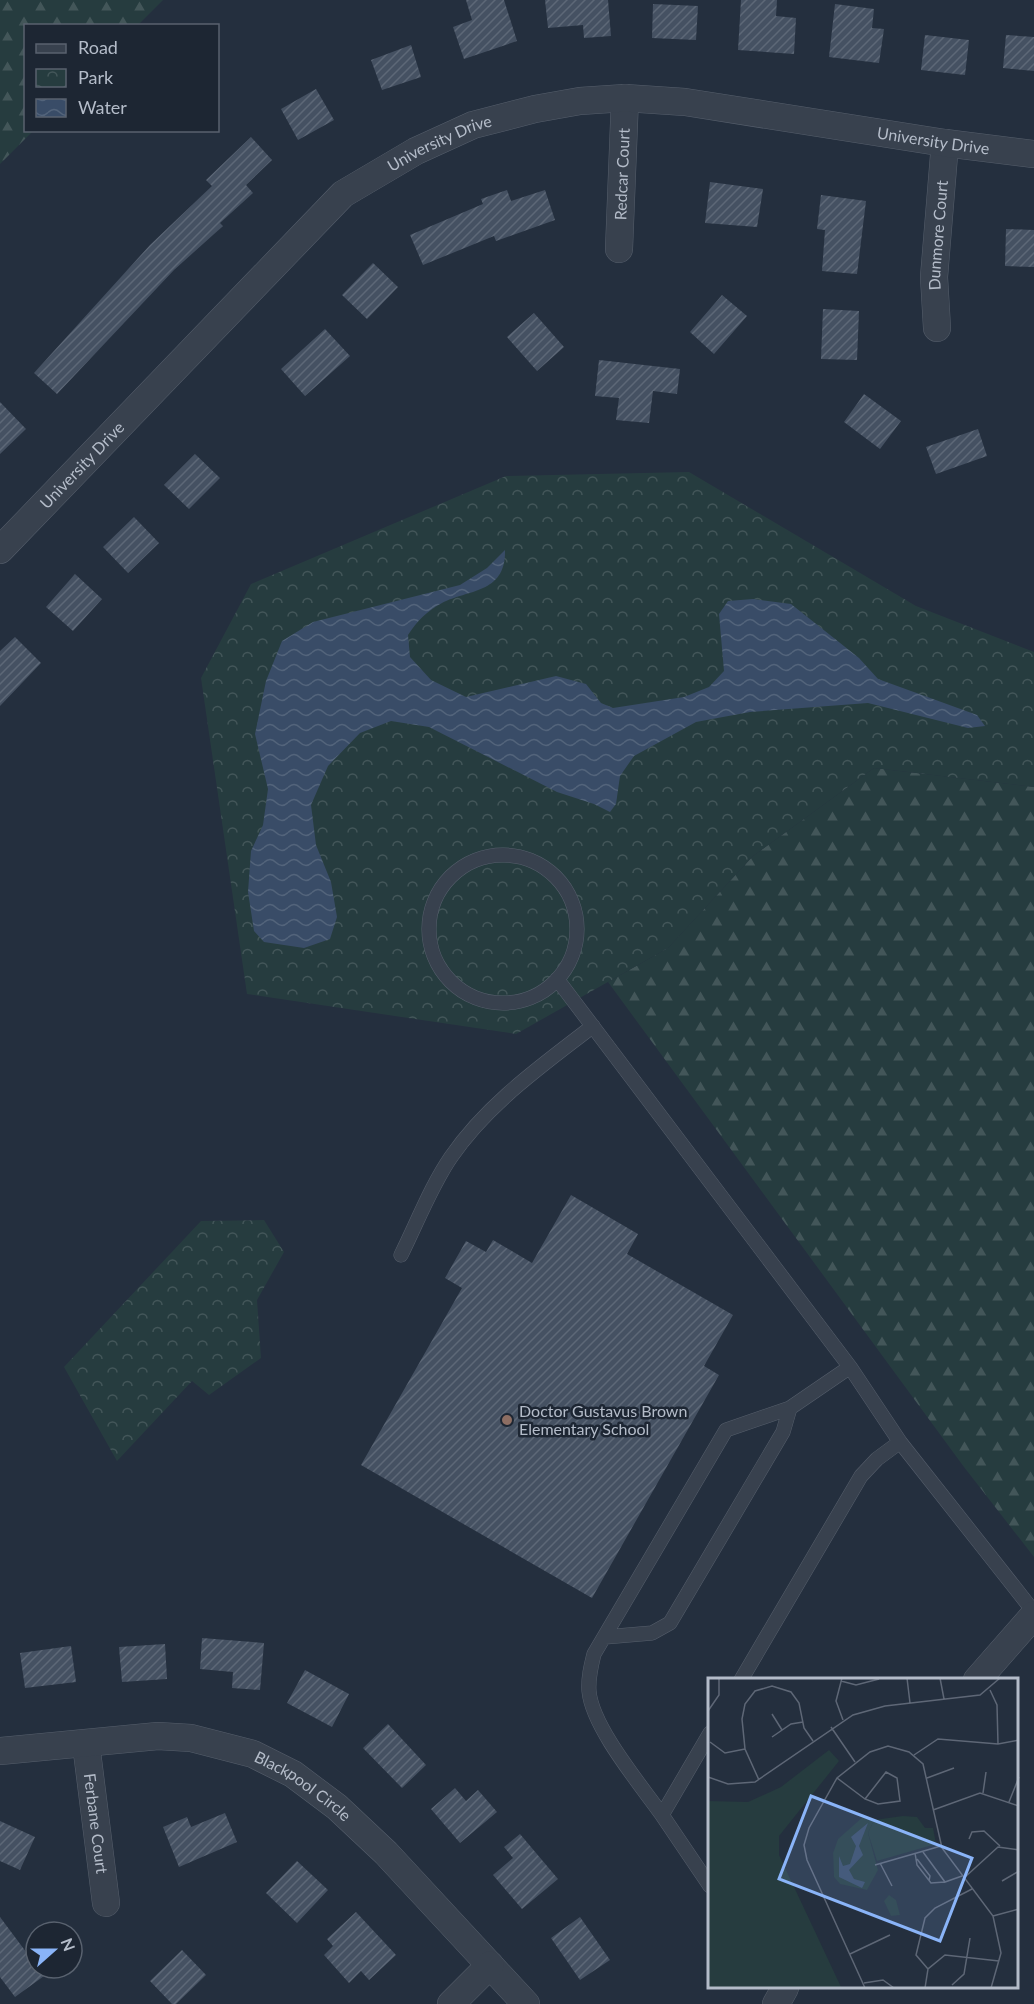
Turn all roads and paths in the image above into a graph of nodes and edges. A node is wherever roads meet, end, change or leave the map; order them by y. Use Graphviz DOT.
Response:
graph roads {
  1 [pos="626,98"];
  2 [pos="945,143"];
  3 [pos="1034,154"];
  4 [pos="619,249"];
  5 [pos="937,328"];
  6 [pos="0,550"];
  7 [pos="557,980"];
  8 [pos="593,1026"];
  9 [pos="401,1255"];
  10 [pos="850,1367"];
  11 [pos="790,1408"];
  12 [pos="900,1442"];
  13 [pos="1034,1614"];
  14 [pos="604,1637"];
  15 [pos="742,1678"];
  16 [pos="979,1678"];
  17 [pos="708,1735"];
  18 [pos="86,1744"];
  19 [pos="0,1751"];
  20 [pos="662,1815"];
  21 [pos="708,1883"];
  22 [pos="106,1903"];
  23 [pos="490,1965"];
  24 [pos="451,2004"];
  25 [pos="526,2004"];
  1 -- 2 [label="street, University Drive"];
  1 -- 4 [label="street, Redcar Court"];
  1 -- 6 [label="street, University Drive"];
  2 -- 3 [label="street, University Drive"];
  2 -- 5 [label="street, Dunmore Court"];
  7 -- 7 [label="lane"];
  7 -- 8 [label="lane"];
  8 -- 9 [label="lane"];
  8 -- 10 [label="lane"];
  10 -- 11 [label="lane"];
  10 -- 12 [label="lane"];
  11 -- 14 [label="lane"];
  11 -- 14 [label="lane"];
  12 -- 13 [label="lane"];
  12 -- 15 [label="lane"];
  13 -- 16 [label="street"];
  14 -- 20 [label="lane"];
  17 -- 20 [label="lane"];
  18 -- 19 [label="street, Blackpool Circle"];
  18 -- 22 [label="street, Ferbane Court"];
  18 -- 23 [label="street, Blackpool Circle"];
  20 -- 21 [label="lane"];
  23 -- 24 [label="street"];
  23 -- 25 [label="street, Blackpool Circle"];
}
